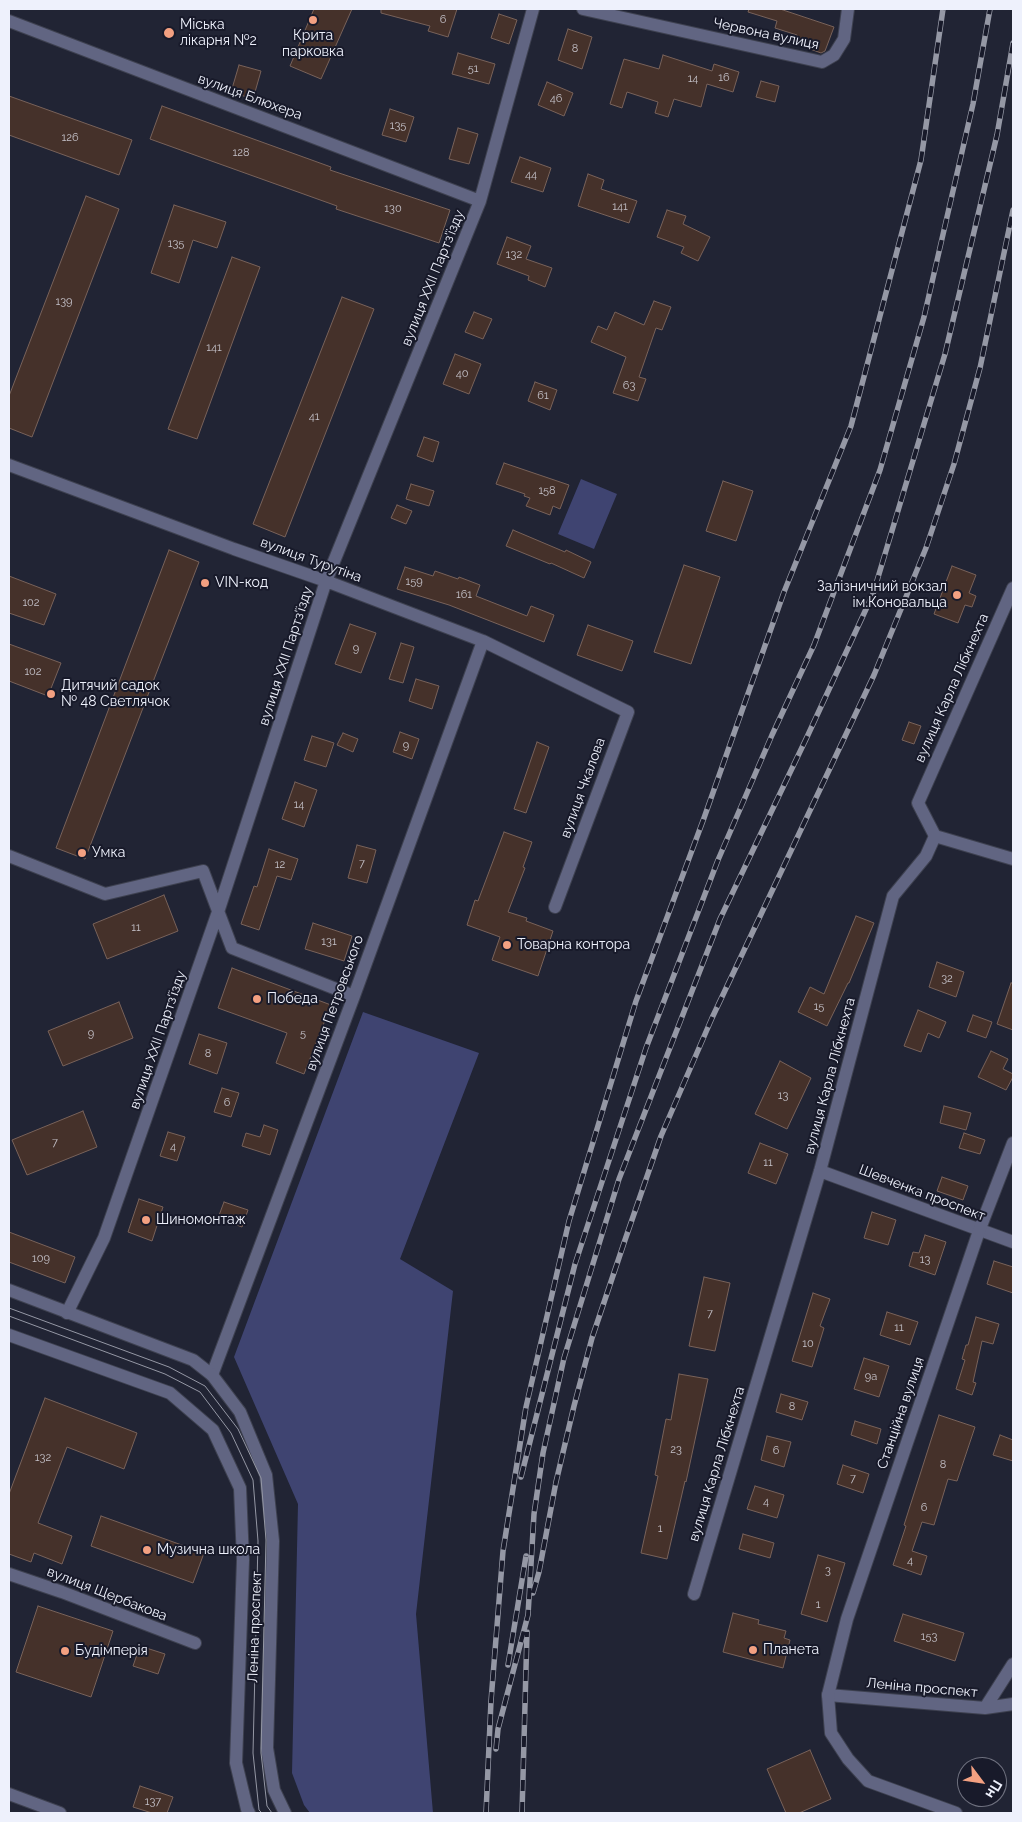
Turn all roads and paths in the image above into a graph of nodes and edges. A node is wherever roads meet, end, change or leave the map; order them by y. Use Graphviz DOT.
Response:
graph roads {
  1 [pos="533,9"];
  2 [pos="583,9"];
  3 [pos="848,9"];
  4 [pos="9,21"];
  5 [pos="480,201"];
  6 [pos="9,465"];
  7 [pos="326,581"];
  8 [pos="1013,588"];
  9 [pos="483,641"];
  10 [pos="598,696"];
  11 [pos="935,836"];
  12 [pos="9,856"];
  13 [pos="1013,859"];
  14 [pos="555,907"];
  15 [pos="219,910"];
  16 [pos="354,996"];
  17 [pos="1013,1143"];
  18 [pos="820,1171"];
  19 [pos="978,1231"];
  20 [pos="1013,1242"];
  21 [pos="9,1290"];
  22 [pos="67,1313"];
  23 [pos="9,1335"];
  24 [pos="212,1375"];
  25 [pos="9,1574"];
  26 [pos="694,1594"];
  27 [pos="195,1643"];
  28 [pos="1013,1664"];
  29 [pos="828,1695"];
  30 [pos="1013,1704"];
  31 [pos="985,1708"];
  32 [pos="9,1794"];
  33 [pos="60,1813"];
  34 [pos="249,1813"];
  35 [pos="285,1813"];
  36 [pos="956,1813"];
  1 -- 5 [label="street, вулиця XXII Партз'їзду"];
  2 -- 3 [label="street, Червона вулиця"];
  4 -- 5 [label="street, вулиця Блюхера"];
  5 -- 7 [label="street, вулиця XXII Партз'їзду"];
  6 -- 7 [label="street, вулиця Турутіна"];
  7 -- 9 [label="street, вулиця Турутіна"];
  7 -- 15 [label="street, вулиця XXII Партз'їзду"];
  8 -- 11 [label="street, вулиця Карла Лібкнехта"];
  9 -- 10 [label="street, вулиця Турутіна"];
  9 -- 16 [label="street, вулиця Петровського"];
  10 -- 14 [label="street, вулиця Чкалова"];
  11 -- 13 [label="street"];
  11 -- 18 [label="street, вулиця Карла Лібкнехта"];
  12 -- 15 [label="street"];
  15 -- 16 [label="street"];
  15 -- 22 [label="street, вулиця XXII Партз'їзду"];
  16 -- 24 [label="street, вулиця Петровського"];
  17 -- 19 [label="street, Станційна вулиця"];
  18 -- 19 [label="street, Шевченка проспект"];
  18 -- 26 [label="street, вулиця Карла Лібкнехта"];
  19 -- 20 [label="street, Шевченка проспект"];
  19 -- 29 [label="street, Станційна вулиця"];
  21 -- 22 [label="street, Леніна проспект"];
  22 -- 24 [label="street, Леніна проспект"];
  23 -- 34 [label="street, Леніна проспект"];
  24 -- 35 [label="street, Леніна проспект"];
  25 -- 27 [label="street, вулиця Щербакова"];
  28 -- 31 [label="street"];
  29 -- 31 [label="street, Леніна проспект"];
  29 -- 36 [label="street"];
  30 -- 31 [label="street, Леніна проспект"];
  32 -- 33 [label="street"];
}
